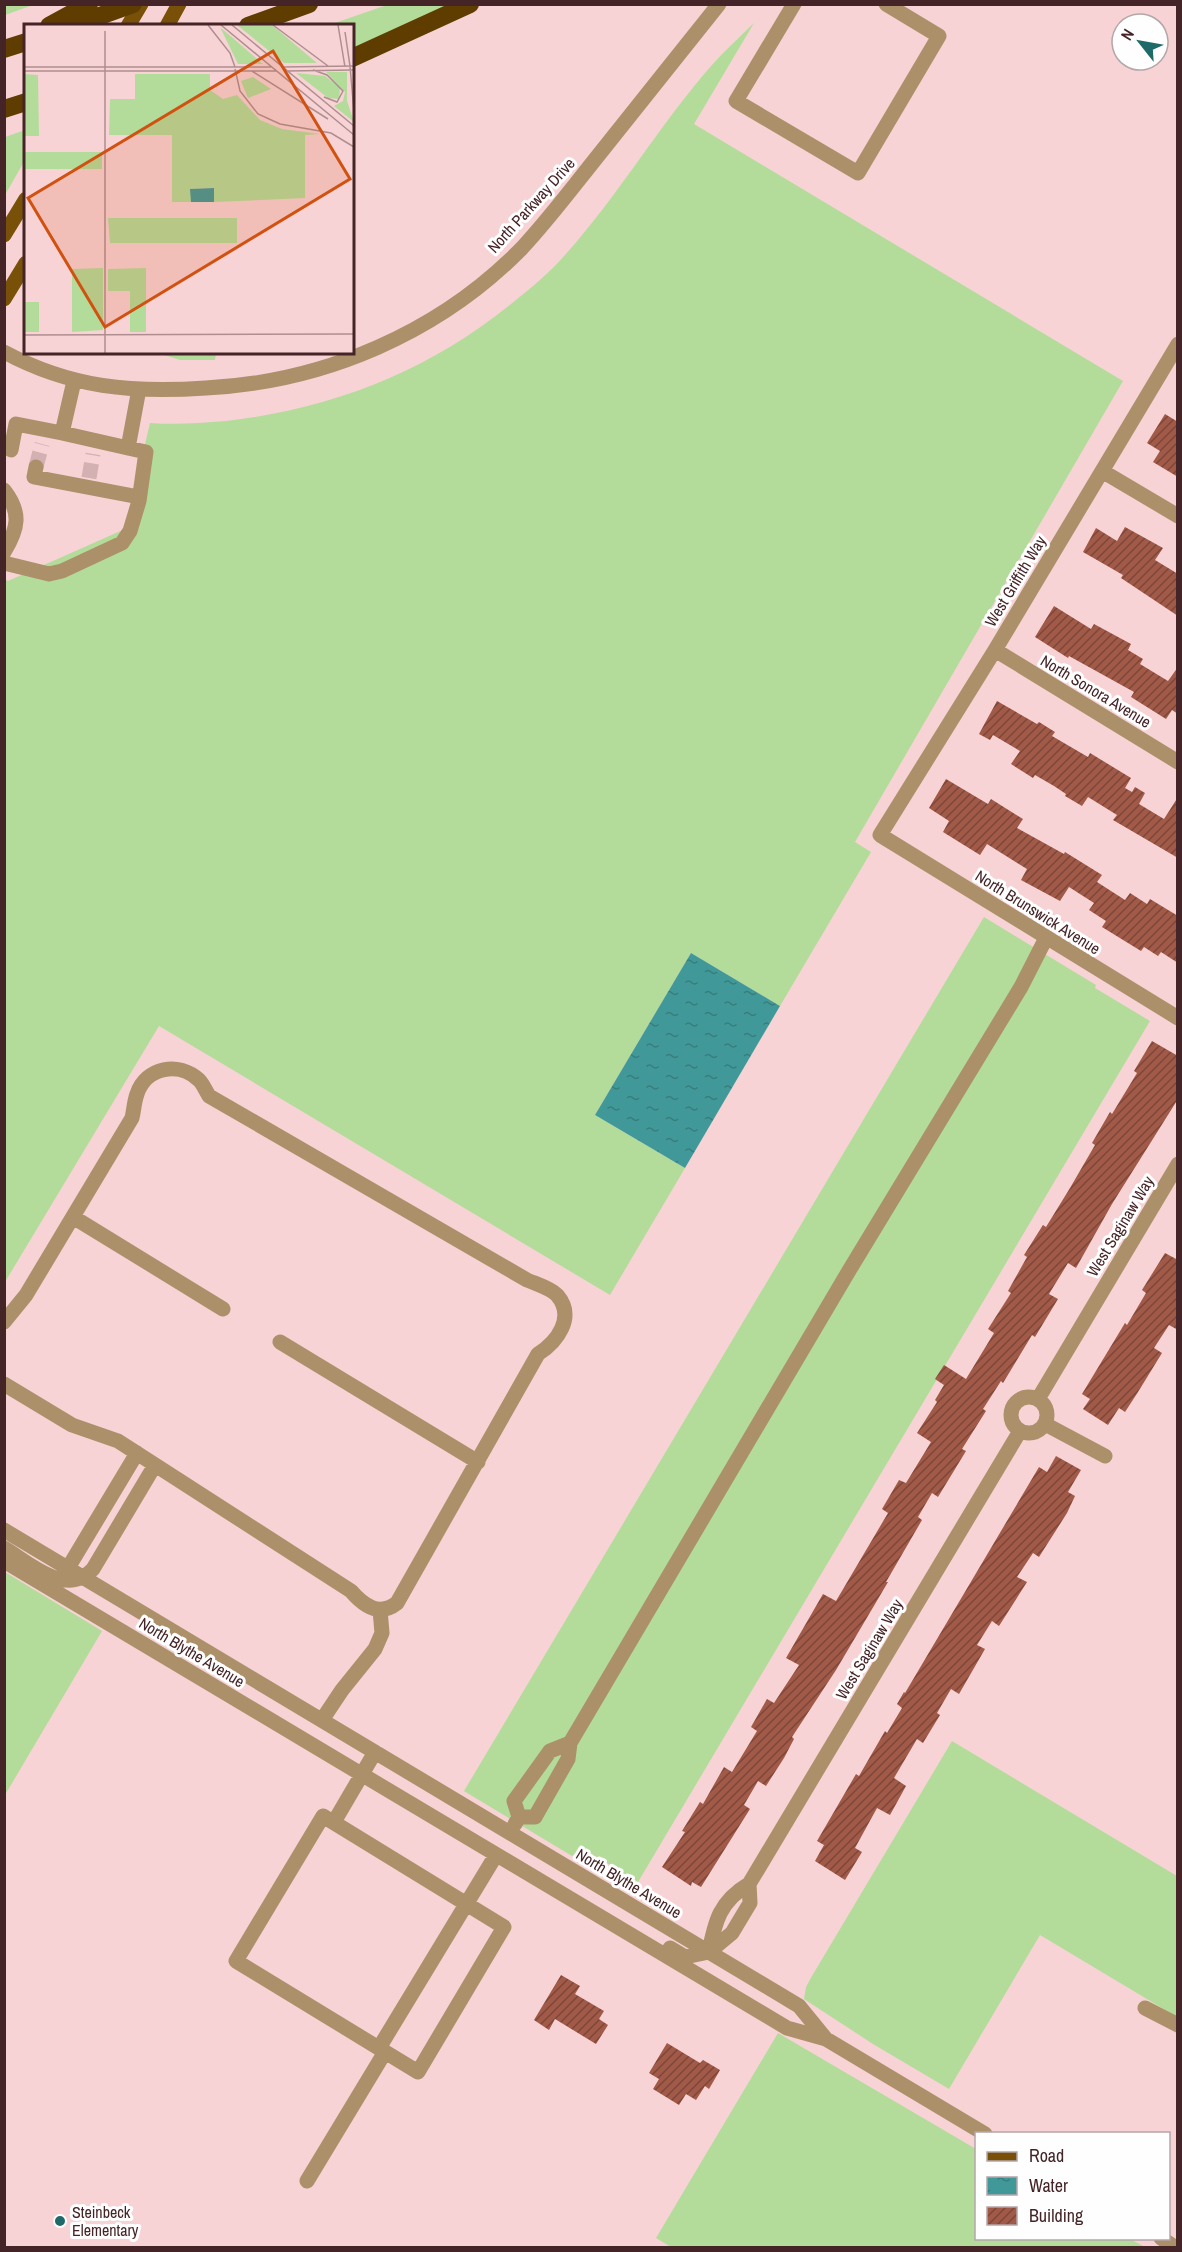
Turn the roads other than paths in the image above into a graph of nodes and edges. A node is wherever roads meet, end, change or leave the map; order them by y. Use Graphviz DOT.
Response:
graph roads {
  1 [pos="88,4"];
  2 [pos="133,4"];
  3 [pos="141,4"];
  4 [pos="179,4"];
  5 [pos="309,4"];
  6 [pos="470,4"];
  7 [pos="719,4"];
  8 [pos="794,4"];
  9 [pos="886,4"];
  10 [pos="53,24"];
  11 [pos="78,24"];
  12 [pos="129,24"];
  13 [pos="168,24"];
  14 [pos="254,24"];
  15 [pos="24,41"];
  16 [pos="6,48"];
  17 [pos="354,57"];
  18 [pos="24,103"];
  19 [pos="4,109"];
  20 [pos="24,202"];
  21 [pos="4,235"];
  22 [pos="24,266"];
  23 [pos="4,299"];
  24 [pos="1178,344"];
  25 [pos="4,352"];
  26 [pos="74,381"];
  27 [pos="139,389"];
  28 [pos="62,433"];
  29 [pos="128,448"];
  30 [pos="11,450"];
  31 [pos="36,467"];
  32 [pos="1102,471"];
  33 [pos="4,490"];
  34 [pos="139,497"];
  35 [pos="1178,516"];
  36 [pos="4,552"];
  37 [pos="4,563"];
  38 [pos="995,650"];
  39 [pos="1178,762"];
  40 [pos="880,836"];
  41 [pos="1046,938"];
  42 [pos="1178,1018"];
  43 [pos="1178,1164"];
  44 [pos="73,1217"];
  45 [pos="223,1309"];
  46 [pos="4,1322"];
  47 [pos="280,1342"];
  48 [pos="4,1384"];
  49 [pos="1038,1399"];
  50 [pos="1045,1424"];
  51 [pos="1020,1431"];
  52 [pos="137,1453"];
  53 [pos="1105,1456"];
  54 [pos="478,1461"];
  55 [pos="155,1465"];
  56 [pos="105,1507"];
  57 [pos="124,1517"];
  58 [pos="4,1530"];
  59 [pos="4,1548"];
  60 [pos="4,1561"];
  61 [pos="68,1568"];
  62 [pos="85,1578"];
  63 [pos="380,1610"];
  64 [pos="322,1720"];
  65 [pos="570,1743"];
  66 [pos="375,1752"];
  67 [pos="362,1775"];
  68 [pos="532,1775"];
  69 [pos="553,1786"];
  70 [pos="519,1817"];
  71 [pos="333,1822"];
  72 [pos="510,1832"];
  73 [pos="496,1854"];
  74 [pos="557,1891"];
  75 [pos="466,1903"];
  76 [pos="709,1952"];
  77 [pos="1145,2008"];
  78 [pos="1178,2025"];
  79 [pos="826,2039"];
  80 [pos="382,2050"];
  81 [pos="983,2132"];
  82 [pos="308,2181"];
  1 -- 10 [label="highway"];
  2 -- 11 [label="highway"];
  3 -- 12 [label="main road"];
  4 -- 13 [label="main road"];
  5 -- 14 [label="highway"];
  6 -- 17 [label="highway"];
  7 -- 27 [label="street, North Parkway Drive"];
  8 -- 9 [label="street"];
  15 -- 16 [label="highway"];
  18 -- 19 [label="highway"];
  20 -- 21 [label="main road"];
  22 -- 23 [label="main road"];
  24 -- 32 [label="street, West Griffith Way"];
  25 -- 26 [label="street, North Parkway Drive"];
  26 -- 27 [label="street, North Parkway Drive"];
  26 -- 28 [label="street"];
  27 -- 29 [label="street"];
  28 -- 29 [label="street"];
  28 -- 30 [label="street"];
  29 -- 34 [label="street"];
  31 -- 34 [label="street"];
  32 -- 35 [label="street"];
  32 -- 38 [label="street, West Griffith Way"];
  33 -- 36 [label="street"];
  34 -- 37 [label="street"];
  38 -- 39 [label="street, North Sonora Avenue"];
  38 -- 40 [label="street, West Griffith Way"];
  40 -- 41 [label="street, North Brunswick Avenue"];
  41 -- 42 [label="street, North Brunswick Avenue"];
  41 -- 65 [label="street"];
  43 -- 49 [label="street, West Saginaw Way"];
  44 -- 45 [label="street"];
  44 -- 46 [label="street"];
  44 -- 54 [label="street"];
  47 -- 54 [label="street"];
  48 -- 52 [label="street"];
  49 -- 50 [label="street"];
  49 -- 51 [label="street"];
  50 -- 51 [label="street"];
  50 -- 53 [label="street"];
  51 -- 76 [label="street, West Saginaw Way"];
  52 -- 55 [label="street"];
  52 -- 56 [label="street"];
  54 -- 63 [label="street"];
  55 -- 57 [label="street"];
  55 -- 63 [label="street"];
  56 -- 57 [label="street"];
  56 -- 61 [label="street"];
  57 -- 62 [label="street"];
  58 -- 61 [label="street, North Blythe Avenue"];
  59 -- 62 [label="street"];
  60 -- 67 [label="street, North Blythe Avenue"];
  61 -- 62 [label="street, North Blythe Avenue"];
  62 -- 64 [label="street, North Blythe Avenue"];
  63 -- 64 [label="street"];
  64 -- 66 [label="street, North Blythe Avenue"];
  65 -- 68 [label="street"];
  65 -- 69 [label="street"];
  66 -- 67 [label="street"];
  66 -- 72 [label="street, North Blythe Avenue"];
  67 -- 71 [label="street"];
  67 -- 73 [label="street, North Blythe Avenue"];
  68 -- 69 [label="street"];
  68 -- 70 [label="street"];
  69 -- 70 [label="street"];
  70 -- 72 [label="street"];
  71 -- 75 [label="street"];
  71 -- 80 [label="street"];
  72 -- 76 [label="street, North Blythe Avenue"];
  73 -- 74 [label="street, North Blythe Avenue"];
  73 -- 75 [label="street"];
  74 -- 76 [label="street, North Blythe Avenue"];
  74 -- 79 [label="street, North Blythe Avenue"];
  75 -- 80 [label="street"];
  75 -- 80 [label="street"];
  76 -- 79 [label="street, North Blythe Avenue"];
  77 -- 78 [label="street"];
  79 -- 81 [label="street, North Blythe Avenue"];
  80 -- 82 [label="street"];
}
